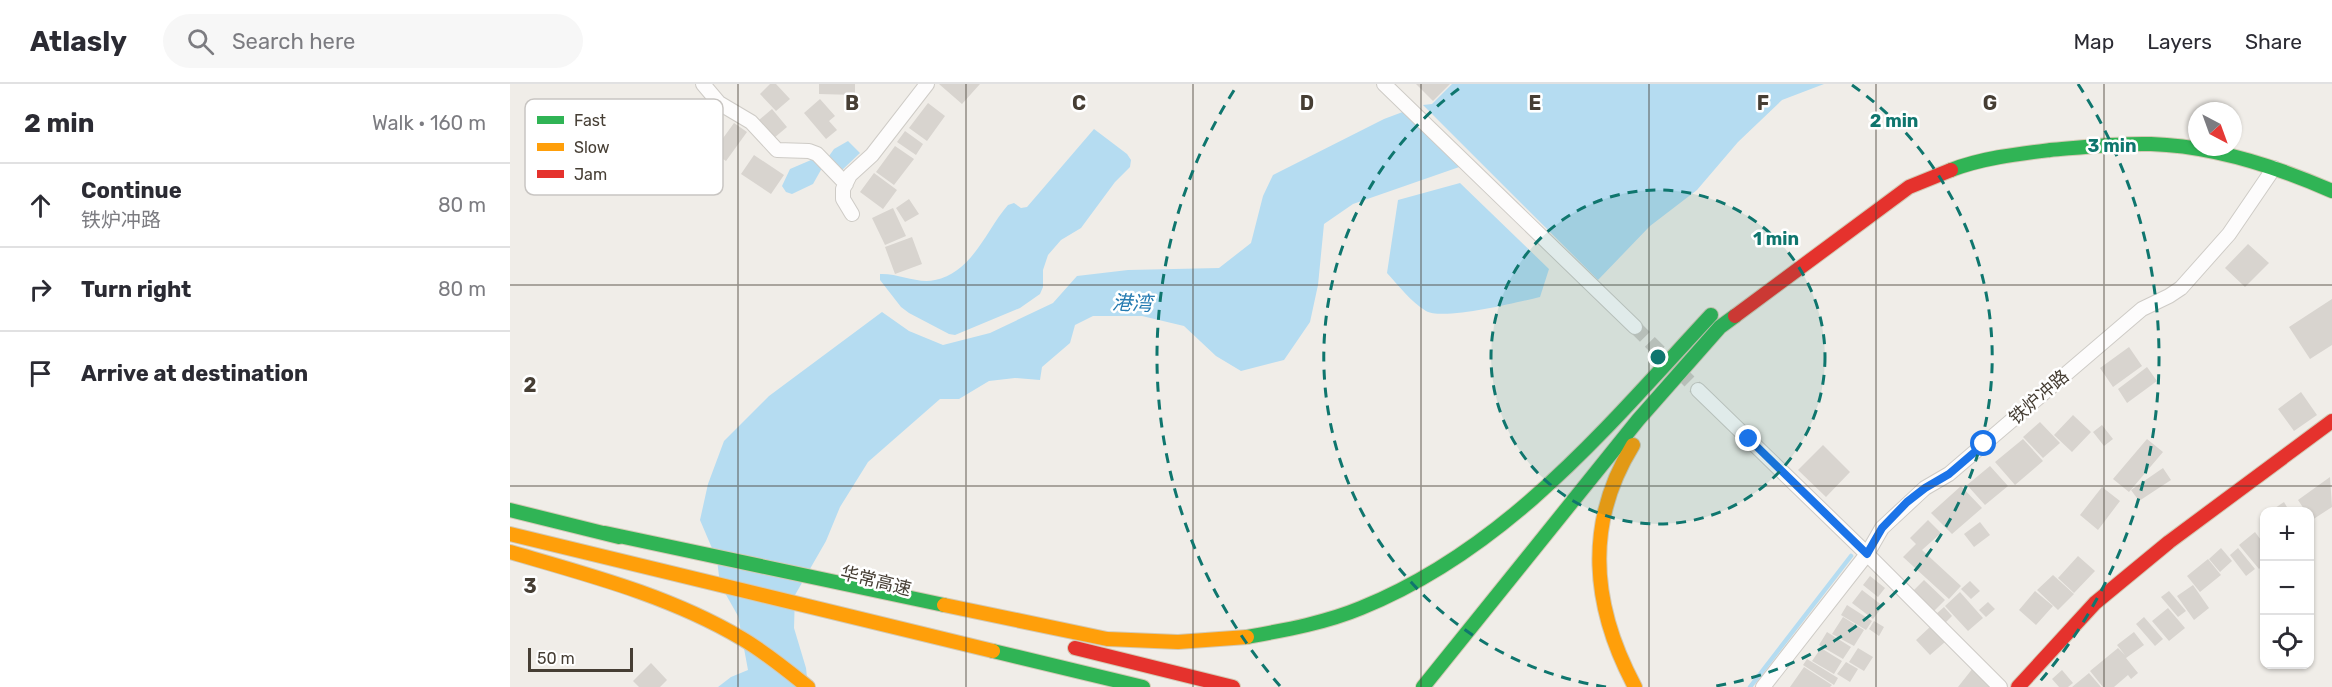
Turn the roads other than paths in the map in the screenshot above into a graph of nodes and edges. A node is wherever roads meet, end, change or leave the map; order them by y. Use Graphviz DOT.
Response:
graph roads {
  1 [pos="703,84"];
  2 [pos="927,84"];
  3 [pos="1387,85"];
  4 [pos="716,99"];
  5 [pos="723,105"];
  6 [pos="2188,139"];
  7 [pos="2242,151"];
  8 [pos="2274,168"];
  9 [pos="2332,182"];
  10 [pos="846,184"];
  11 [pos="2332,191"];
  12 [pos="852,214"];
  13 [pos="1758,282"];
  14 [pos="1635,327"];
  15 [pos="1720,327"];
  16 [pos="1698,390"];
  17 [pos="2332,421"];
  18 [pos="510,510"];
  19 [pos="604,533"];
  20 [pos="510,534"];
  21 [pos="510,552"];
  22 [pos="1867,554"];
  23 [pos="1041,639"];
  24 [pos="1064,645"];
  25 [pos="808,687"];
  26 [pos="1143,687"];
  27 [pos="1233,687"];
  28 [pos="1408,687"];
  29 [pos="1424,687"];
  30 [pos="1635,687"];
  31 [pos="1763,687"];
  32 [pos="2000,687"];
  33 [pos="2018,687"];
  1 -- 4 [label="street"];
  2 -- 10 [label="street"];
  3 -- 14 [label="street"];
  5 -- 10 [label="street"];
  6 -- 13 [label="main road"];
  7 -- 9 [label="main road"];
  8 -- 11 [label="main road"];
  8 -- 15 [label="main road"];
  8 -- 22 [label="street, 铁炉冲路"];
  10 -- 12 [label="street"];
  15 -- 29 [label="main road"];
  15 -- 30 [label="main road"];
  16 -- 22 [label="street"];
  17 -- 33 [label="main road"];
  18 -- 19 [label="main road, 华常高速"];
  19 -- 23 [label="main road, 华常高速"];
  19 -- 28 [label="main road"];
  20 -- 26 [label="main road"];
  21 -- 25 [label="main road"];
  22 -- 31 [label="street, 铁炉冲路"];
  22 -- 32 [label="street"];
  24 -- 27 [label="main road"];
}
